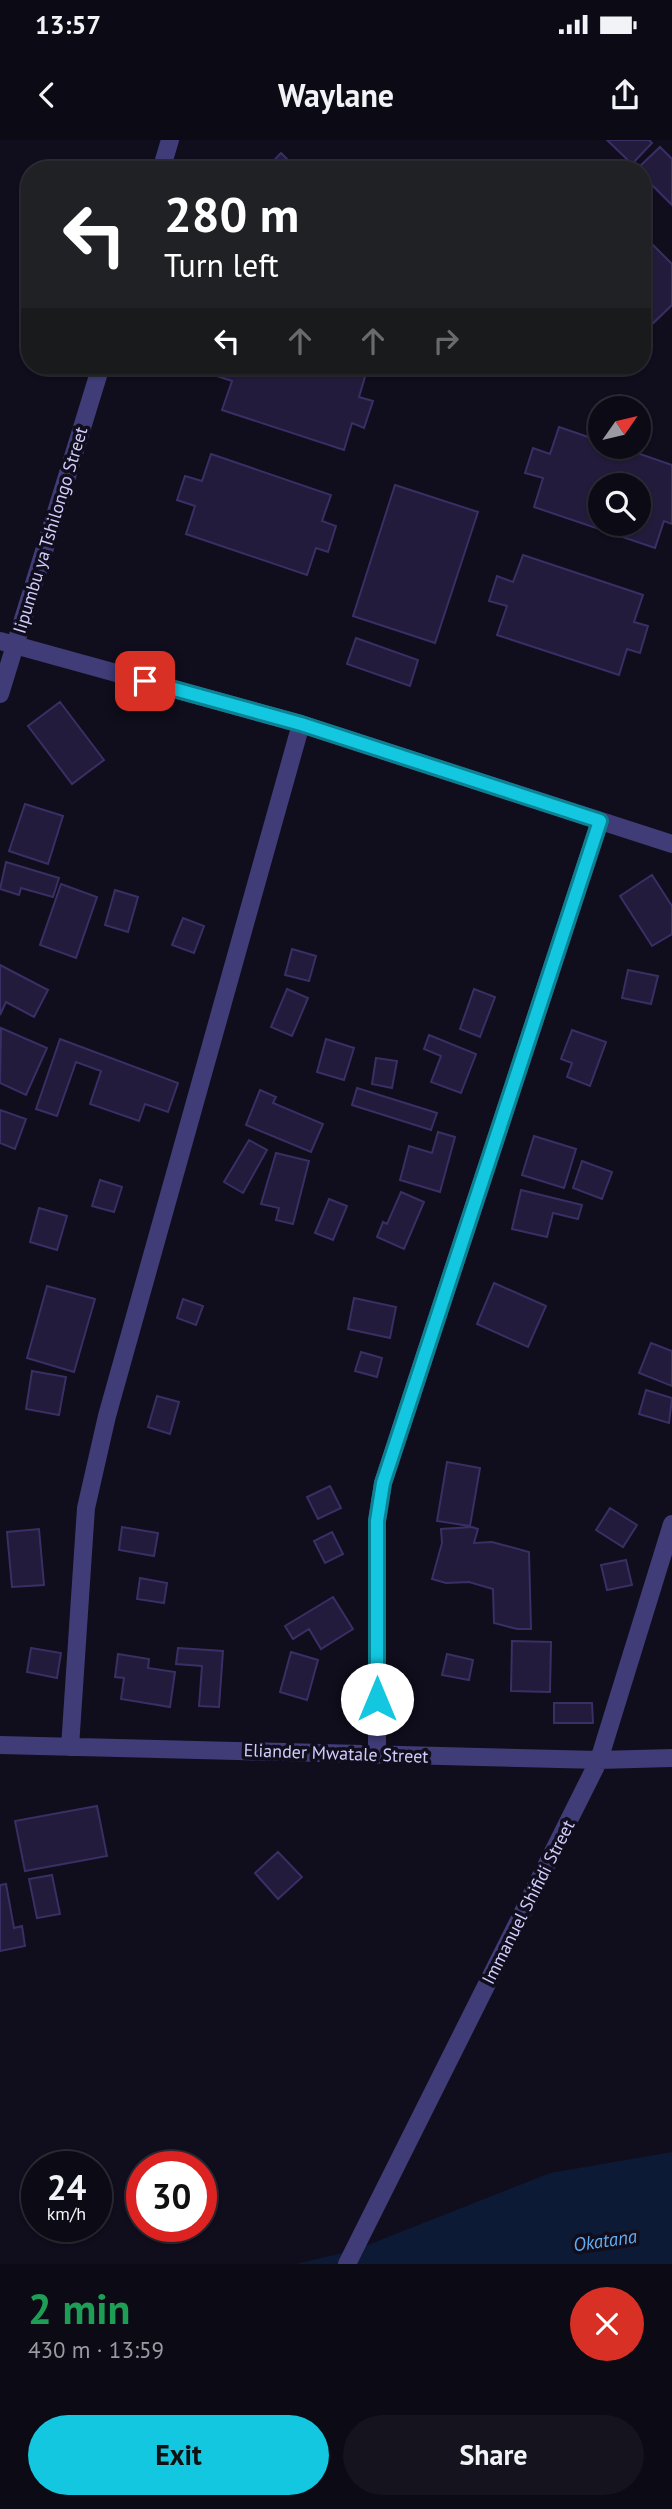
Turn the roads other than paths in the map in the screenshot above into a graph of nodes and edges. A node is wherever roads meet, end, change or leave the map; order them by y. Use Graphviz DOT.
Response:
graph roads {
  1 [pos="170,140"];
  2 [pos="163,161"];
  3 [pos="98,375"];
  4 [pos="7,643"];
  5 [pos="0,694"];
  6 [pos="301,724"];
  7 [pos="600,821"];
  8 [pos="672,844"];
  9 [pos="672,1524"];
  10 [pos="0,1745"];
  11 [pos="70,1747"];
  12 [pos="377,1755"];
  13 [pos="672,1758"];
  14 [pos="599,1760"];
  15 [pos="347,2264"];
  1 -- 2 [label="street"];
  3 -- 4 [label="street, Iipumbu ya Tshilongo Street"];
  4 -- 5 [label="street, Iipumbu ya Tshilongo Street"];
  4 -- 6 [label="street"];
  6 -- 7 [label="street"];
  6 -- 11 [label="street"];
  7 -- 8 [label="street"];
  7 -- 12 [label="street"];
  9 -- 14 [label="street, Immanuel Shifidi Street"];
  10 -- 11 [label="street, Eliander Mwatale Street"];
  11 -- 12 [label="street, Eliander Mwatale Street"];
  12 -- 14 [label="street, Eliander Mwatale Street"];
  13 -- 14 [label="street, Eliander Mwatale Street"];
  14 -- 15 [label="street, Immanuel Shifidi Street"];
}
